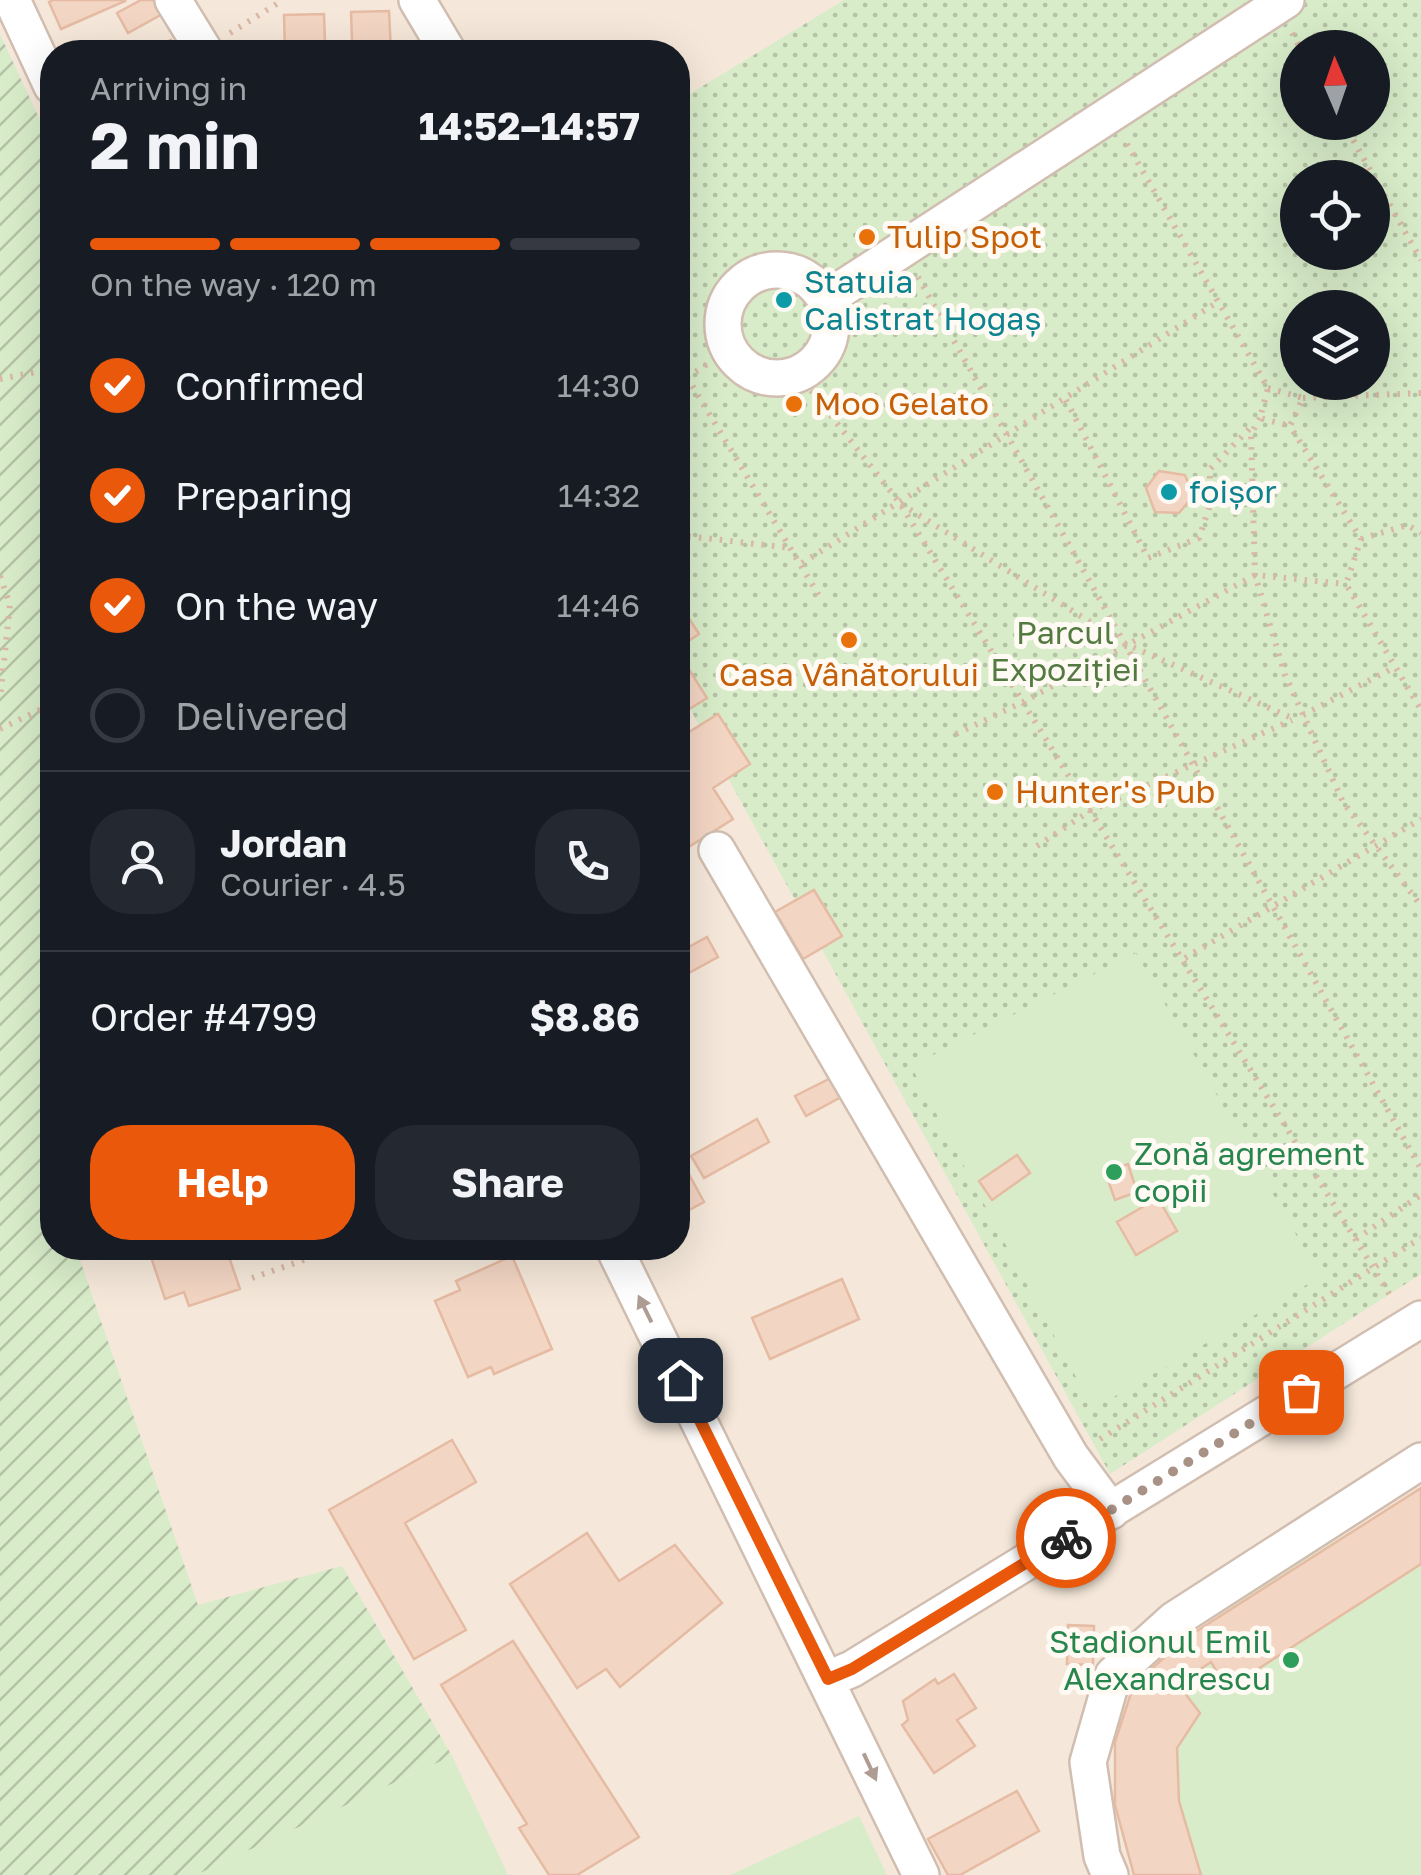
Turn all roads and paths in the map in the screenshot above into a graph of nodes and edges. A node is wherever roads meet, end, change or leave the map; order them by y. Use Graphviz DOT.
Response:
graph roads {
  1 [pos="12,0"];
  2 [pos="173,0"];
  3 [pos="283,0"];
  4 [pos="417,0"];
  5 [pos="1286,0"];
  6 [pos="197,40"];
  7 [pos="221,40"];
  8 [pos="441,40"];
  9 [pos="40,60"];
  10 [pos="1111,117"];
  11 [pos="1390,212"];
  12 [pos="903,250"];
  13 [pos="1421,260"];
  14 [pos="826,299"];
  15 [pos="1218,302"];
  16 [pos="729,350"];
  17 [pos="40,371"];
  18 [pos="798,374"];
  19 [pos="690,375"];
  20 [pos="0,379"];
  21 [pos="690,382"];
  22 [pos="1268,388"];
  23 [pos="1280,391"];
  24 [pos="1421,393"];
  25 [pos="1390,394"];
  26 [pos="1066,400"];
  27 [pos="1302,400"];
  28 [pos="1260,418"];
  29 [pos="1290,426"];
  30 [pos="1007,437"];
  31 [pos="899,502"];
  32 [pos="1421,532"];
  33 [pos="690,536"];
  34 [pos="1360,539"];
  35 [pos="792,548"];
  36 [pos="802,564"];
  37 [pos="1255,574"];
  38 [pos="0,576"];
  39 [pos="1346,584"];
  40 [pos="822,599"];
  41 [pos="1124,643"];
  42 [pos="1396,667"];
  43 [pos="0,699"];
  44 [pos="1023,702"];
  45 [pos="40,710"];
  46 [pos="1421,710"];
  47 [pos="1303,715"];
  48 [pos="1294,720"];
  49 [pos="0,729"];
  50 [pos="956,734"];
  51 [pos="1194,768"];
  52 [pos="1090,811"];
  53 [pos="1421,819"];
  54 [pos="1037,846"];
  55 [pos="1375,846"];
  56 [pos="718,850"];
  57 [pos="1272,906"];
  58 [pos="1421,906"];
  59 [pos="1185,958"];
  60 [pos="1421,1169"];
  61 [pos="1421,1196"];
  62 [pos="1421,1238"];
  63 [pos="1356,1239"];
  64 [pos="304,1260"];
  65 [pos="620,1260"];
  66 [pos="1373,1268"];
  67 [pos="252,1278"];
  68 [pos="1417,1330"];
  69 [pos="1071,1457"];
  70 [pos="1421,1462"];
  71 [pos="1111,1511"];
  72 [pos="828,1679"];
  73 [pos="921,1875"];
  74 [pos="1110,1875"];
  1 -- 9 [label="street"];
  2 -- 6 [label="street"];
  3 -- 7 [label="path"];
  4 -- 8 [label="street"];
  5 -- 10 [label="street"];
  10 -- 12 [label="street"];
  10 -- 15 [label="path"];
  11 -- 13 [label="path"];
  12 -- 14 [label="street"];
  12 -- 30 [label="path"];
  14 -- 16 [label="street"];
  14 -- 18 [label="street"];
  15 -- 22 [label="path"];
  15 -- 26 [label="path"];
  16 -- 18 [label="street"];
  16 -- 19 [label="path"];
  17 -- 20 [label="path"];
  18 -- 31 [label="path"];
  21 -- 35 [label="path"];
  22 -- 23 [label="path"];
  22 -- 28 [label="path"];
  24 -- 25 [label="path"];
  26 -- 28 [label="path"];
  26 -- 30 [label="path"];
  27 -- 29 [label="path"];
  28 -- 29 [label="path"];
  28 -- 37 [label="path"];
  29 -- 34 [label="path"];
  30 -- 31 [label="path"];
  30 -- 41 [label="path"];
  31 -- 36 [label="path"];
  31 -- 41 [label="path"];
  31 -- 44 [label="path"];
  32 -- 34 [label="path"];
  33 -- 35 [label="path"];
  34 -- 39 [label="path"];
  35 -- 36 [label="path"];
  36 -- 40 [label="path"];
  37 -- 39 [label="path"];
  37 -- 41 [label="path"];
  37 -- 47 [label="path"];
  38 -- 43 [label="path"];
  39 -- 42 [label="path"];
  41 -- 44 [label="path"];
  41 -- 48 [label="path"];
  41 -- 51 [label="path"];
  42 -- 46 [label="path"];
  42 -- 47 [label="path"];
  44 -- 50 [label="path"];
  44 -- 52 [label="path"];
  45 -- 49 [label="path"];
  47 -- 48 [label="path"];
  47 -- 55 [label="path"];
  48 -- 51 [label="path"];
  51 -- 52 [label="path"];
  51 -- 57 [label="path"];
  52 -- 54 [label="path"];
  52 -- 59 [label="path"];
  53 -- 55 [label="path"];
  55 -- 57 [label="path"];
  55 -- 58 [label="path"];
  56 -- 69 [label="street"];
  57 -- 59 [label="path"];
  57 -- 60 [label="path"];
  59 -- 63 [label="path"];
  61 -- 63 [label="path"];
  62 -- 66 [label="path"];
  63 -- 66 [label="path"];
  64 -- 67 [label="path"];
  72 -- 65 [label="street, one-way"];
  66 -- 68 [label="path"];
  66 -- 69 [label="path"];
  68 -- 71 [label="street"];
  69 -- 71 [label="street"];
  70 -- 74 [label="street"];
  71 -- 72 [label="street"];
  72 -- 73 [label="street, one-way"];
}
